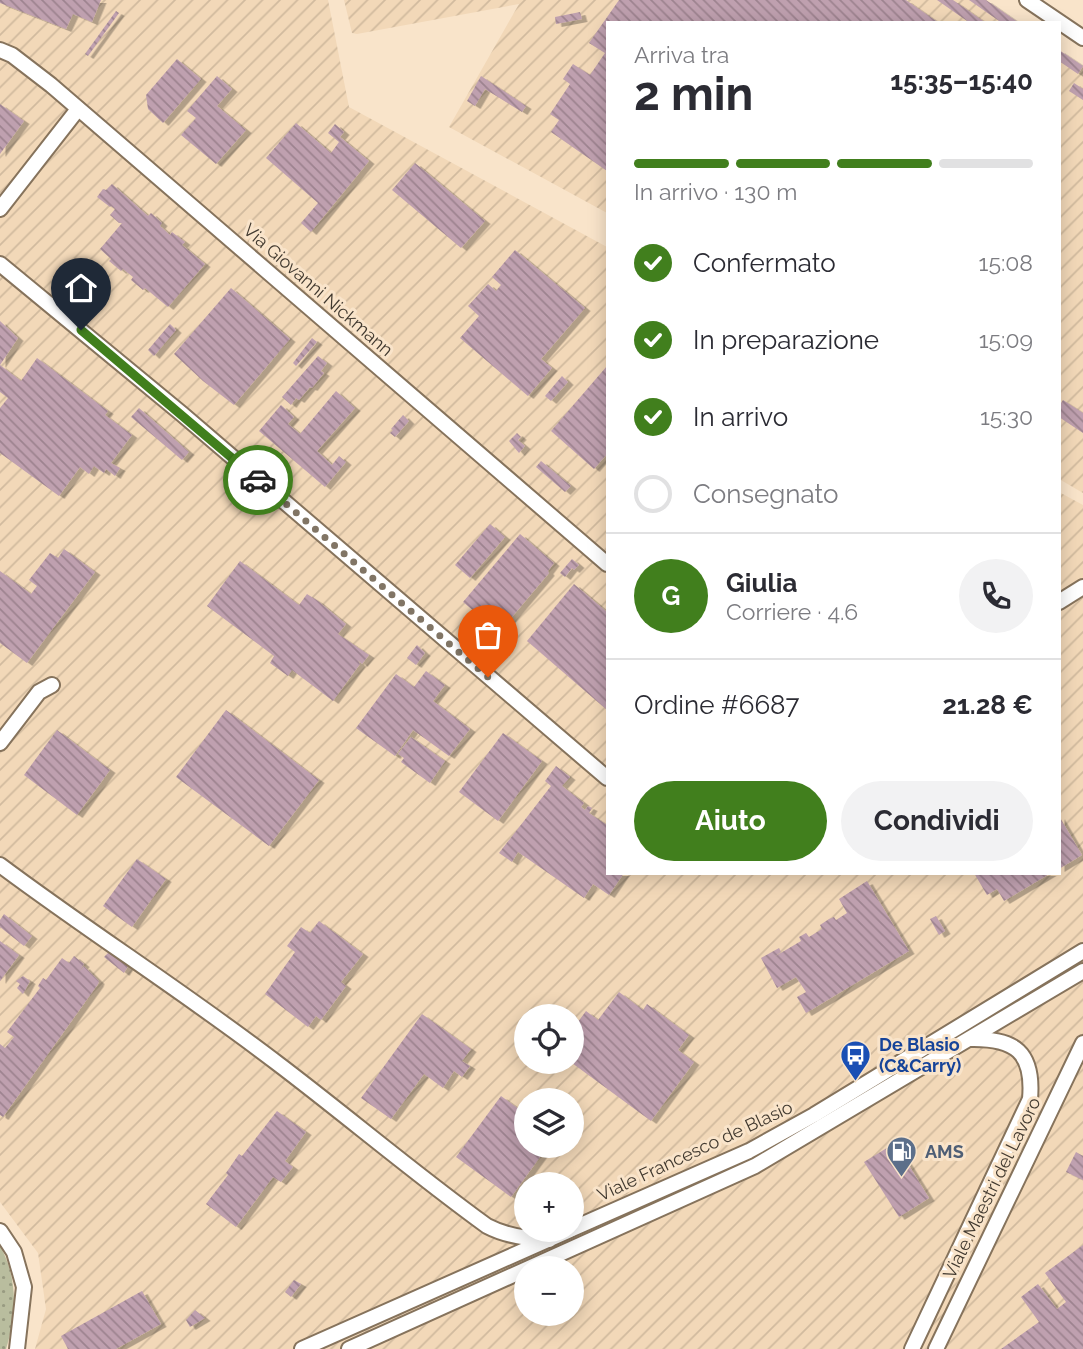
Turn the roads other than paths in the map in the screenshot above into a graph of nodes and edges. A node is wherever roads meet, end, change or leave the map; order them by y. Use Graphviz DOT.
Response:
graph roads {
  1 [pos="1027,0"];
  2 [pos="1058,21"];
  3 [pos="1061,23"];
  4 [pos="1083,38"];
  5 [pos="0,50"];
  6 [pos="78,109"];
  7 [pos="0,209"];
  8 [pos="0,264"];
  9 [pos="606,563"];
  10 [pos="1083,587"];
  11 [pos="1061,601"];
  12 [pos="52,685"];
  13 [pos="0,743"];
  14 [pos="606,777"];
  15 [pos="0,865"];
  16 [pos="1083,950"];
  17 [pos="1083,971"];
  18 [pos="968,1039"];
  19 [pos="1083,1043"];
  20 [pos="584,1224"];
  21 [pos="0,1231"];
  22 [pos="514,1236"];
  23 [pos="544,1242"];
  24 [pos="17,1349"];
  25 [pos="302,1349"];
  26 [pos="349,1349"];
  27 [pos="912,1349"];
  28 [pos="936,1349"];
  1 -- 2 [label="street"];
  3 -- 4 [label="street"];
  5 -- 6 [label="street, Via Giovanni Nickmann"];
  6 -- 7 [label="street"];
  6 -- 9 [label="street, Via Giovanni Nickmann"];
  8 -- 14 [label="street"];
  10 -- 11 [label="street"];
  12 -- 13 [label="street"];
  15 -- 22 [label="street"];
  16 -- 20 [label="street, Viale Francesco de Blasio"];
  17 -- 18 [label="street, Viale Francesco de Blasio"];
  18 -- 26 [label="street, Viale Francesco de Blasio"];
  18 -- 27 [label="street, Viale Maestri del Lavoro"];
  19 -- 28 [label="street, Viale Maestri del Lavoro"];
  21 -- 24 [label="street"];
  23 -- 25 [label="street, Viale Francesco de Blasio"];
}
